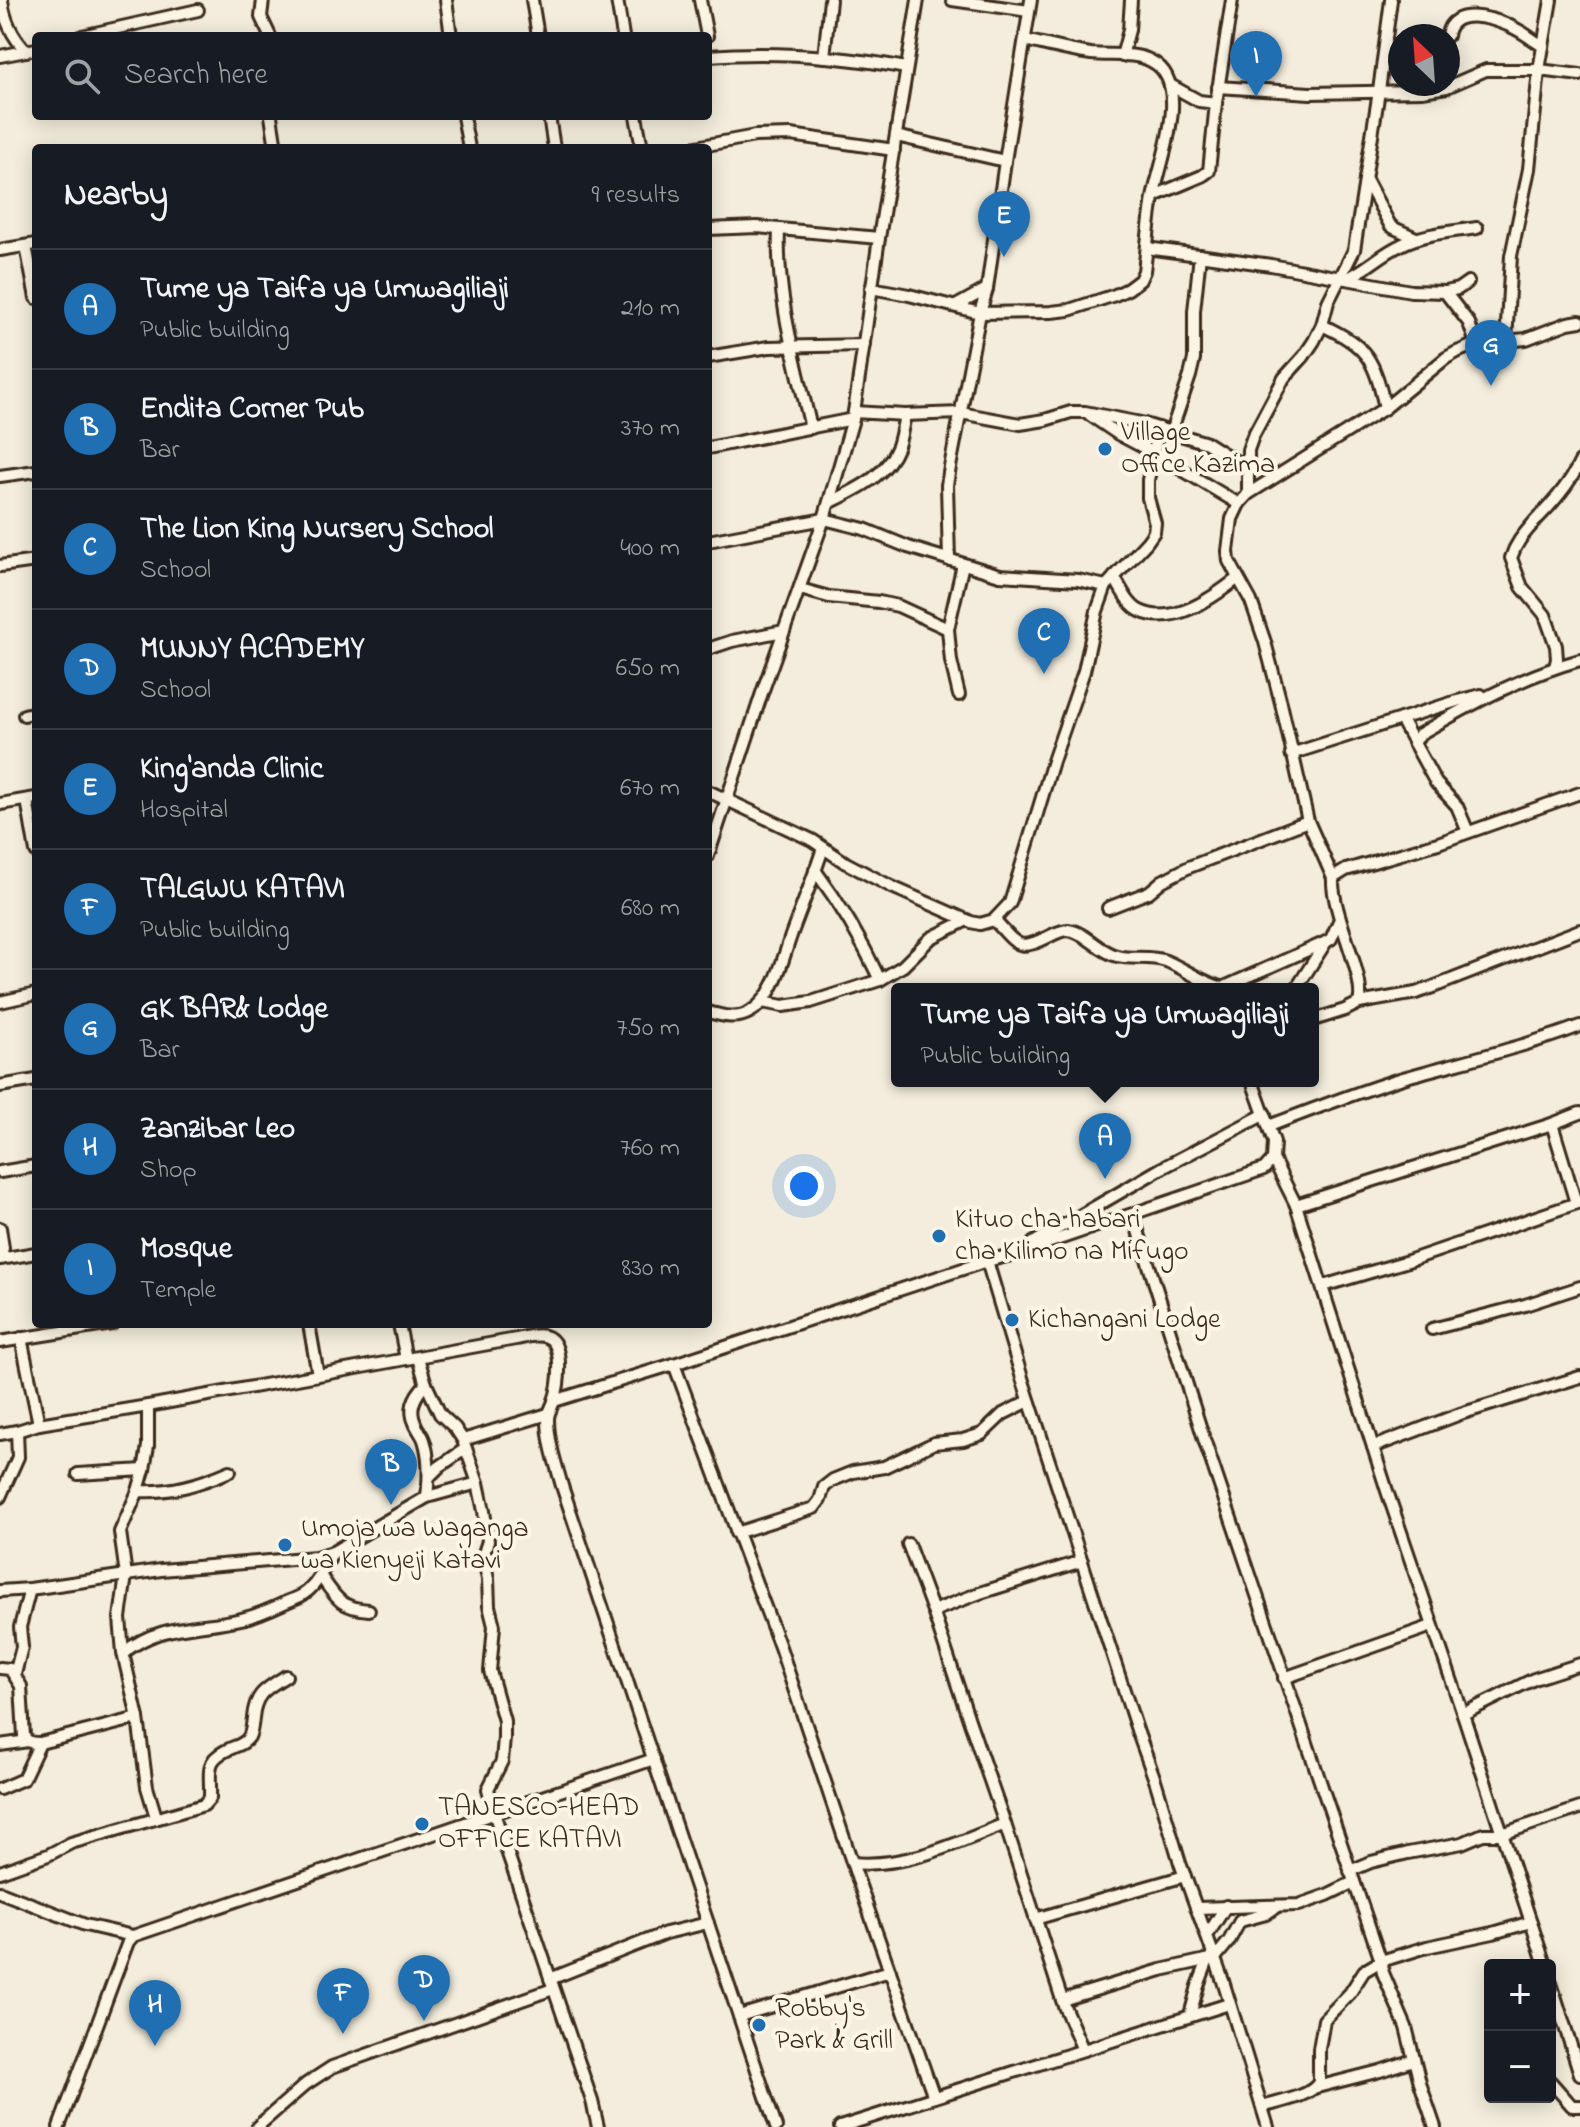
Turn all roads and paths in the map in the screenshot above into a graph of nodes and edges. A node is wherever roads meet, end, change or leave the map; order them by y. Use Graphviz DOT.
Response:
graph roads {
  1 [pos="2,0"];
  2 [pos="263,0"];
  3 [pos="446,0"];
  4 [pos="532,0"];
  5 [pos="617,0"];
  6 [pos="700,0"];
  7 [pos="830,0"];
  8 [pos="918,0"];
  9 [pos="952,0"];
  10 [pos="1131,0"];
  11 [pos="1232,0"];
  12 [pos="1391,0"];
  13 [pos="1551,0"];
  14 [pos="1030,6"];
  15 [pos="198,10"];
  16 [pos="1450,24"];
  17 [pos="100,32"];
  18 [pos="268,32"];
  19 [pos="450,32"];
  20 [pos="537,32"];
  21 [pos="622,32"];
  22 [pos="707,32"];
  23 [pos="1025,40"];
  24 [pos="1543,46"];
  25 [pos="31,50"];
  26 [pos="712,55"];
  27 [pos="0,56"];
  28 [pos="1122,56"];
  29 [pos="824,57"];
  30 [pos="906,68"];
  31 [pos="1539,70"];
  32 [pos="1580,75"];
  33 [pos="1460,80"];
  34 [pos="1170,85"];
  35 [pos="1218,87"];
  36 [pos="1379,91"];
  37 [pos="1388,91"];
  38 [pos="1216,103"];
  39 [pos="272,120"];
  40 [pos="464,120"];
  41 [pos="550,120"];
  42 [pos="637,120"];
  43 [pos="896,136"];
  44 [pos="275,144"];
  45 [pos="468,144"];
  46 [pos="553,144"];
  47 [pos="641,144"];
  48 [pos="712,144"];
  49 [pos="894,150"];
  50 [pos="1005,161"];
  51 [pos="1365,178"];
  52 [pos="1154,196"];
  53 [pos="1477,228"];
  54 [pos="712,229"];
  55 [pos="779,229"];
  56 [pos="879,238"];
  57 [pos="1416,238"];
  58 [pos="31,245"];
  59 [pos="1147,248"];
  60 [pos="0,250"];
  61 [pos="1200,255"];
  62 [pos="1344,278"];
  63 [pos="1468,282"];
  64 [pos="871,288"];
  65 [pos="987,289"];
  66 [pos="1445,292"];
  67 [pos="956,306"];
  68 [pos="980,313"];
  69 [pos="1580,321"];
  70 [pos="1322,325"];
  71 [pos="1506,341"];
  72 [pos="1476,344"];
  73 [pos="864,345"];
  74 [pos="790,346"];
  75 [pos="712,356"];
  76 [pos="1380,387"];
  77 [pos="1400,396"];
  78 [pos="1385,408"];
  79 [pos="1085,412"];
  80 [pos="961,413"];
  81 [pos="905,415"];
  82 [pos="854,416"];
  83 [pos="811,428"];
  84 [pos="1159,428"];
  85 [pos="1171,432"];
  86 [pos="712,447"];
  87 [pos="1154,453"];
  88 [pos="1580,462"];
  89 [pos="1248,463"];
  90 [pos="32,472"];
  91 [pos="1577,475"];
  92 [pos="0,476"];
  93 [pos="1248,494"];
  94 [pos="829,503"];
  95 [pos="1239,504"];
  96 [pos="824,519"];
  97 [pos="712,540"];
  98 [pos="949,560"];
  99 [pos="32,562"];
  100 [pos="963,564"];
  101 [pos="0,566"];
  102 [pos="1114,577"];
  103 [pos="1238,578"];
  104 [pos="1106,586"];
  105 [pos="800,589"];
  106 [pos="948,629"];
  107 [pos="784,631"];
  108 [pos="712,648"];
  109 [pos="1580,660"];
  110 [pos="1555,667"];
  111 [pos="1495,692"];
  112 [pos="959,695"];
  113 [pos="32,713"];
  114 [pos="24,715"];
  115 [pos="1401,719"];
  116 [pos="1414,743"];
  117 [pos="1291,754"];
  118 [pos="712,793"];
  119 [pos="1580,793"];
  120 [pos="726,798"];
  121 [pos="32,799"];
  122 [pos="0,804"];
  123 [pos="1308,821"];
  124 [pos="1468,832"];
  125 [pos="712,843"];
  126 [pos="823,848"];
  127 [pos="815,870"];
  128 [pos="1333,878"];
  129 [pos="1108,908"];
  130 [pos="967,920"];
  131 [pos="994,920"];
  132 [pos="1339,921"];
  133 [pos="1580,930"];
  134 [pos="1326,942"];
  135 [pos="880,980"];
  136 [pos="1209,983"];
  137 [pos="1231,983"];
  138 [pos="1300,983"];
  139 [pos="32,995"];
  140 [pos="0,1002"];
  141 [pos="762,1002"];
  142 [pos="1359,1003"];
  143 [pos="712,1013"];
  144 [pos="1319,1018"];
  145 [pos="1580,1026"];
  146 [pos="32,1081"];
  147 [pos="0,1086"];
  148 [pos="1254,1087"];
  149 [pos="1580,1113"];
  150 [pos="1265,1114"];
  151 [pos="1552,1124"];
  152 [pos="1269,1126"];
  153 [pos="1273,1159"];
  154 [pos="32,1167"];
  155 [pos="0,1172"];
  156 [pos="1578,1202"];
  157 [pos="1296,1205"];
  158 [pos="1133,1215"];
  159 [pos="0,1228"];
  160 [pos="32,1254"];
  161 [pos="1015,1254"];
  162 [pos="0,1259"];
  163 [pos="987,1261"];
  164 [pos="1323,1286"];
  165 [pos="1580,1287"];
  166 [pos="86,1328"];
  167 [pos="310,1328"];
  168 [pos="401,1328"];
  169 [pos="549,1328"];
  170 [pos="1432,1329"];
  171 [pos="546,1336"];
  172 [pos="21,1338"];
  173 [pos="0,1342"];
  174 [pos="412,1358"];
  175 [pos="674,1364"];
  176 [pos="318,1375"];
  177 [pos="1580,1377"];
  178 [pos="426,1384"];
  179 [pos="554,1401"];
  180 [pos="1029,1401"];
  181 [pos="148,1406"];
  182 [pos="548,1414"];
  183 [pos="39,1424"];
  184 [pos="17,1431"];
  185 [pos="0,1434"];
  186 [pos="464,1445"];
  187 [pos="1373,1447"];
  188 [pos="144,1470"];
  189 [pos="230,1471"];
  190 [pos="78,1474"];
  191 [pos="429,1477"];
  192 [pos="478,1483"];
  193 [pos="138,1491"];
  194 [pos="0,1497"];
  195 [pos="427,1497"];
  196 [pos="736,1533"];
  197 [pos="908,1544"];
  198 [pos="333,1552"];
  199 [pos="1082,1561"];
  200 [pos="126,1575"];
  201 [pos="320,1575"];
  202 [pos="30,1589"];
  203 [pos="0,1591"];
  204 [pos="369,1610"];
  205 [pos="933,1611"];
  206 [pos="1432,1626"];
  207 [pos="123,1653"];
  208 [pos="1580,1664"];
  209 [pos="0,1668"];
  210 [pos="15,1674"];
  211 [pos="286,1676"];
  212 [pos="1284,1678"];
  213 [pos="1463,1714"];
  214 [pos="138,1718"];
  215 [pos="28,1741"];
  216 [pos="40,1743"];
  217 [pos="0,1745"];
  218 [pos="654,1759"];
  219 [pos="0,1789"];
  220 [pos="1580,1808"];
  221 [pos="494,1813"];
  222 [pos="156,1817"];
  223 [pos="1005,1824"];
  224 [pos="1502,1834"];
  225 [pos="853,1863"];
  226 [pos="871,1865"];
  227 [pos="0,1872"];
  228 [pos="1185,1876"];
  229 [pos="1352,1876"];
  230 [pos="858,1880"];
  231 [pos="0,1892"];
  232 [pos="1226,1906"];
  233 [pos="1276,1907"];
  234 [pos="1196,1908"];
  235 [pos="1035,1919"];
  236 [pos="1531,1922"];
  237 [pos="708,1923"];
  238 [pos="133,1936"];
  239 [pos="1207,1936"];
  240 [pos="1212,1959"];
  241 [pos="1543,1959"];
  242 [pos="1381,1961"];
  243 [pos="890,1971"];
  244 [pos="551,1984"];
  245 [pos="1556,1999"];
  246 [pos="1062,2000"];
  247 [pos="1229,2004"];
  248 [pos="1190,2015"];
  249 [pos="739,2016"];
  250 [pos="1083,2050"];
  251 [pos="1413,2060"];
  252 [pos="1580,2074"];
  253 [pos="1317,2087"];
  254 [pos="1556,2088"];
  255 [pos="934,2097"];
  256 [pos="1580,2106"];
  257 [pos="1262,2107"];
  258 [pos="59,2127"];
  259 [pos="257,2127"];
  260 [pos="598,2127"];
  261 [pos="776,2127"];
  262 [pos="840,2127"];
  263 [pos="1268,2127"];
  264 [pos="1435,2127"];
  1 -- 25 [label="street"];
  2 -- 18 [label="street"];
  3 -- 19 [label="street"];
  4 -- 20 [label="street"];
  5 -- 21 [label="street"];
  6 -- 22 [label="street"];
  7 -- 29 [label="street"];
  8 -- 30 [label="street"];
  9 -- 14 [label="street"];
  10 -- 28 [label="street"];
  11 -- 35 [label="street"];
  12 -- 36 [label="street"];
  13 -- 24 [label="street"];
  14 -- 23 [label="street"];
  15 -- 17 [label="street"];
  16 -- 24 [label="street"];
  23 -- 28 [label="street"];
  23 -- 50 [label="street"];
  24 -- 31 [label="street"];
  25 -- 27 [label="street"];
  26 -- 29 [label="street"];
  28 -- 34 [label="street"];
  29 -- 30 [label="street"];
  30 -- 43 [label="street"];
  31 -- 32 [label="street"];
  31 -- 33 [label="street"];
  31 -- 71 [label="street"];
  34 -- 38 [label="street"];
  34 -- 52 [label="street"];
  35 -- 36 [label="street"];
  35 -- 38 [label="street"];
  36 -- 37 [label="street"];
  36 -- 51 [label="street"];
  38 -- 52 [label="street"];
  39 -- 44 [label="street"];
  40 -- 45 [label="street"];
  41 -- 46 [label="street"];
  42 -- 47 [label="street"];
  43 -- 49 [label="street"];
  43 -- 50 [label="street"];
  48 -- 49 [label="street"];
  49 -- 56 [label="street"];
  50 -- 65 [label="street"];
  51 -- 57 [label="street"];
  51 -- 62 [label="street"];
  52 -- 59 [label="street"];
  53 -- 57 [label="street"];
  54 -- 55 [label="street"];
  55 -- 56 [label="street"];
  55 -- 74 [label="street"];
  56 -- 64 [label="street"];
  57 -- 62 [label="street"];
  58 -- 60 [label="street"];
  59 -- 61 [label="street"];
  59 -- 68 [label="street"];
  61 -- 62 [label="street"];
  61 -- 85 [label="street"];
  62 -- 66 [label="street"];
  62 -- 70 [label="street"];
  63 -- 66 [label="street"];
  64 -- 67 [label="street"];
  64 -- 73 [label="street"];
  65 -- 67 [label="street"];
  65 -- 68 [label="street"];
  66 -- 72 [label="street"];
  67 -- 68 [label="street"];
  68 -- 80 [label="street"];
  69 -- 71 [label="street"];
  70 -- 76 [label="street"];
  70 -- 89 [label="street"];
  71 -- 72 [label="street"];
  72 -- 77 [label="street"];
  73 -- 74 [label="street"];
  73 -- 82 [label="street"];
  74 -- 75 [label="street"];
  74 -- 83 [label="street"];
  76 -- 77 [label="street"];
  76 -- 78 [label="street"];
  77 -- 78 [label="street"];
  78 -- 93 [label="street"];
  79 -- 80 [label="street"];
  79 -- 84 [label="street"];
  79 -- 87 [label="street"];
  80 -- 81 [label="street"];
  80 -- 98 [label="street"];
  81 -- 82 [label="street"];
  81 -- 94 [label="street"];
  82 -- 83 [label="street"];
  82 -- 94 [label="street"];
  83 -- 86 [label="street"];
  84 -- 85 [label="street"];
  84 -- 87 [label="street"];
  85 -- 89 [label="street"];
  87 -- 95 [label="street"];
  87 -- 102 [label="street"];
  88 -- 91 [label="street"];
  89 -- 93 [label="street"];
  90 -- 92 [label="street"];
  91 -- 110 [label="street"];
  93 -- 95 [label="street"];
  94 -- 96 [label="street"];
  95 -- 103 [label="street"];
  96 -- 97 [label="street"];
  96 -- 98 [label="street"];
  96 -- 105 [label="street"];
  98 -- 100 [label="street"];
  99 -- 101 [label="street"];
  100 -- 104 [label="street"];
  100 -- 106 [label="street"];
  102 -- 103 [label="street"];
  102 -- 104 [label="street"];
  103 -- 117 [label="street"];
  104 -- 131 [label="street"];
  105 -- 106 [label="street"];
  105 -- 107 [label="street"];
  106 -- 112 [label="street"];
  107 -- 108 [label="street"];
  107 -- 120 [label="street"];
  109 -- 110 [label="street"];
  110 -- 111 [label="street"];
  111 -- 115 [label="street"];
  111 -- 116 [label="street"];
  113 -- 114 [label="street"];
  115 -- 116 [label="street"];
  115 -- 117 [label="street"];
  116 -- 124 [label="street"];
  117 -- 123 [label="street"];
  118 -- 120 [label="street"];
  119 -- 124 [label="street"];
  120 -- 125 [label="street"];
  120 -- 126 [label="street"];
  121 -- 122 [label="street"];
  123 -- 128 [label="street"];
  123 -- 129 [label="street"];
  124 -- 128 [label="street"];
  126 -- 127 [label="street"];
  126 -- 130 [label="street"];
  127 -- 135 [label="street"];
  127 -- 141 [label="street"];
  128 -- 132 [label="street"];
  130 -- 131 [label="street"];
  130 -- 135 [label="street"];
  131 -- 136 [label="street"];
  132 -- 134 [label="street"];
  132 -- 142 [label="street"];
  133 -- 142 [label="street"];
  134 -- 137 [label="street"];
  134 -- 138 [label="street"];
  135 -- 141 [label="street"];
  139 -- 140 [label="street"];
  141 -- 143 [label="street"];
  142 -- 144 [label="street"];
  145 -- 152 [label="street"];
  146 -- 147 [label="street"];
  148 -- 150 [label="street"];
  149 -- 151 [label="street"];
  150 -- 152 [label="street"];
  150 -- 161 [label="street"];
  151 -- 156 [label="street"];
  151 -- 157 [label="street"];
  152 -- 153 [label="street"];
  153 -- 157 [label="street"];
  153 -- 158 [label="street"];
  154 -- 155 [label="street"];
  156 -- 164 [label="street"];
  157 -- 164 [label="street"];
  158 -- 161 [label="street"];
  158 -- 212 [label="street"];
  159 -- 162 [label="street"];
  160 -- 162 [label="street"];
  161 -- 163 [label="street"];
  163 -- 175 [label="street"];
  163 -- 180 [label="street"];
  164 -- 187 [label="street"];
  165 -- 170 [label="street"];
  166 -- 172 [label="street"];
  167 -- 176 [label="street"];
  168 -- 174 [label="street"];
  169 -- 171 [label="street"];
  171 -- 174 [label="street"];
  171 -- 179 [label="street"];
  172 -- 173 [label="street"];
  172 -- 183 [label="street"];
  174 -- 176 [label="street"];
  174 -- 178 [label="street"];
  175 -- 179 [label="street"];
  175 -- 196 [label="street"];
  176 -- 181 [label="street"];
  177 -- 187 [label="street"];
  178 -- 186 [label="street"];
  178 -- 191 [label="street"];
  179 -- 182 [label="street"];
  180 -- 196 [label="street"];
  180 -- 199 [label="street"];
  181 -- 183 [label="street"];
  181 -- 188 [label="street"];
  182 -- 186 [label="street"];
  182 -- 218 [label="street"];
  183 -- 184 [label="street"];
  184 -- 185 [label="street"];
  184 -- 194 [label="street"];
  186 -- 191 [label="street"];
  186 -- 192 [label="street"];
  187 -- 206 [label="street"];
  188 -- 190 [label="street"];
  188 -- 193 [label="street"];
  189 -- 193 [label="street"];
  191 -- 195 [label="street"];
  192 -- 195 [label="street"];
  192 -- 221 [label="street"];
  193 -- 200 [label="street"];
  195 -- 198 [label="street"];
  196 -- 225 [label="street"];
  197 -- 205 [label="street"];
  198 -- 200 [label="street"];
  198 -- 201 [label="street"];
  199 -- 205 [label="street"];
  199 -- 228 [label="street"];
  200 -- 202 [label="street"];
  200 -- 207 [label="street"];
  201 -- 204 [label="street"];
  201 -- 207 [label="street"];
  202 -- 203 [label="street"];
  202 -- 210 [label="street"];
  205 -- 223 [label="street"];
  206 -- 212 [label="street"];
  206 -- 213 [label="street"];
  207 -- 214 [label="street"];
  208 -- 213 [label="street"];
  209 -- 210 [label="street"];
  210 -- 215 [label="street"];
  211 -- 222 [label="street"];
  212 -- 229 [label="street"];
  213 -- 224 [label="street"];
  214 -- 216 [label="street"];
  214 -- 222 [label="street"];
  215 -- 216 [label="street"];
  215 -- 217 [label="street"];
  216 -- 219 [label="street"];
  218 -- 221 [label="street"];
  218 -- 237 [label="street"];
  220 -- 224 [label="street"];
  221 -- 238 [label="street"];
  221 -- 244 [label="street"];
  222 -- 227 [label="street"];
  223 -- 226 [label="street"];
  223 -- 235 [label="street"];
  224 -- 229 [label="street"];
  224 -- 236 [label="street"];
  225 -- 226 [label="street"];
  225 -- 230 [label="street"];
  226 -- 230 [label="street"];
  228 -- 234 [label="street"];
  228 -- 235 [label="street"];
  229 -- 233 [label="street"];
  229 -- 242 [label="street"];
  230 -- 243 [label="street"];
  231 -- 238 [label="street"];
  232 -- 233 [label="street"];
  232 -- 234 [label="street"];
  232 -- 239 [label="street"];
  233 -- 240 [label="street"];
  234 -- 239 [label="street"];
  235 -- 246 [label="street"];
  236 -- 241 [label="street"];
  236 -- 242 [label="street"];
  237 -- 244 [label="street"];
  237 -- 249 [label="street"];
  238 -- 258 [label="street"];
  239 -- 240 [label="street"];
  240 -- 246 [label="street"];
  240 -- 247 [label="street"];
  240 -- 248 [label="street"];
  242 -- 251 [label="street"];
  242 -- 253 [label="street"];
  243 -- 249 [label="street"];
  243 -- 255 [label="street"];
  244 -- 259 [label="street"];
  244 -- 260 [label="street"];
  245 -- 252 [label="street"];
  246 -- 250 [label="street"];
  247 -- 248 [label="street"];
  247 -- 257 [label="street"];
  248 -- 250 [label="street"];
  249 -- 261 [label="street"];
  250 -- 255 [label="street"];
  251 -- 253 [label="street"];
  251 -- 264 [label="street"];
  253 -- 257 [label="street"];
  254 -- 256 [label="street"];
  255 -- 262 [label="street"];
  257 -- 263 [label="street"];
}
